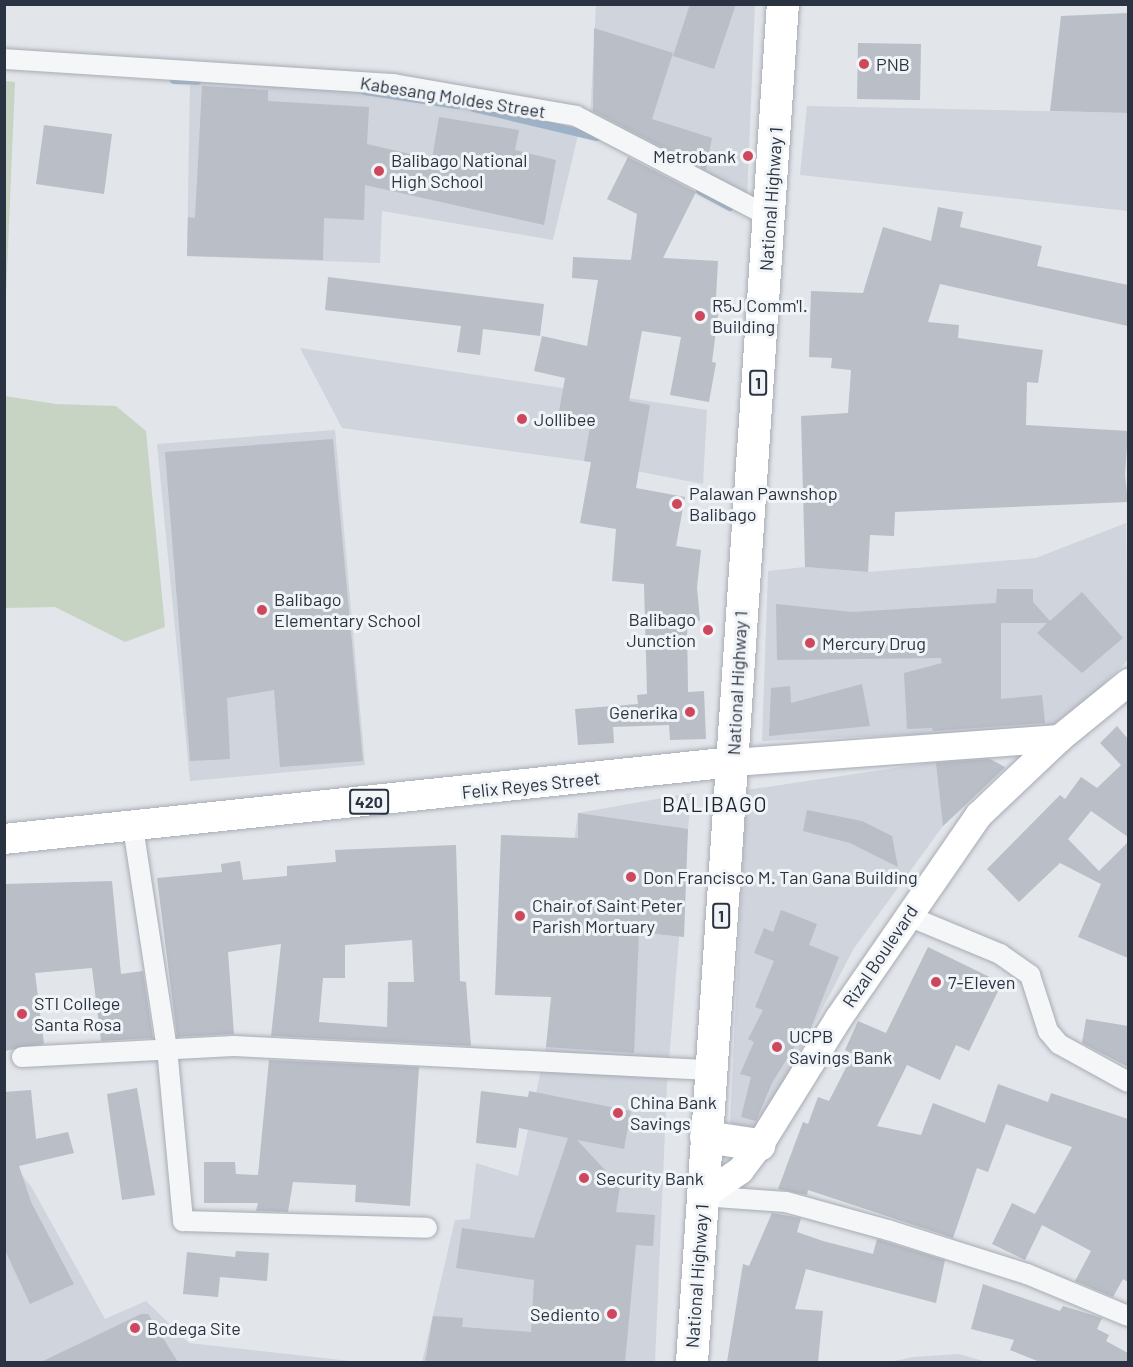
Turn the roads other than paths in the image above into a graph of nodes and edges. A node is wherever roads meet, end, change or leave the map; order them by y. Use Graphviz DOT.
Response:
graph roads {
  1 [pos="783,4"];
  2 [pos="4,59"];
  3 [pos="770,218"];
  4 [pos="1128,682"];
  5 [pos="1059,738"];
  6 [pos="733,762"];
  7 [pos="133,827"];
  8 [pos="4,839"];
  9 [pos="906,915"];
  10 [pos="167,1048"];
  11 [pos="21,1057"];
  12 [pos="710,1070"];
  13 [pos="1128,1082"];
  14 [pos="706,1137"];
  15 [pos="759,1145"];
  16 [pos="702,1196"];
  17 [pos="427,1228"];
  18 [pos="1128,1316"];
  19 [pos="692,1362"];
  1 -- 3 [label="highway, National Highway 1 / 1"];
  2 -- 3 [label="street, Kabesang Moldes Street"];
  3 -- 6 [label="highway, National Highway 1 / 1"];
  4 -- 5 [label="main road, Rizal Boulevard"];
  5 -- 6 [label="main road, Felix Reyes Street"];
  5 -- 9 [label="main road, Rizal Boulevard"];
  6 -- 7 [label="main road, Felix Reyes Street / 420"];
  6 -- 12 [label="highway, National Highway 1 / 1"];
  7 -- 8 [label="main road, Felix Reyes Street / 420"];
  7 -- 10 [label="street"];
  9 -- 13 [label="street"];
  9 -- 15 [label="main road, Rizal Boulevard"];
  10 -- 11 [label="street"];
  10 -- 12 [label="street"];
  10 -- 17 [label="street"];
  12 -- 14 [label="highway, National Highway 1 / 1"];
  14 -- 15 [label="highway"];
  14 -- 16 [label="highway, National Highway 1 / 1"];
  15 -- 16 [label="main road, Rizal Boulevard"];
  16 -- 18 [label="street"];
  16 -- 19 [label="highway, National Highway 1 / 1"];
}
